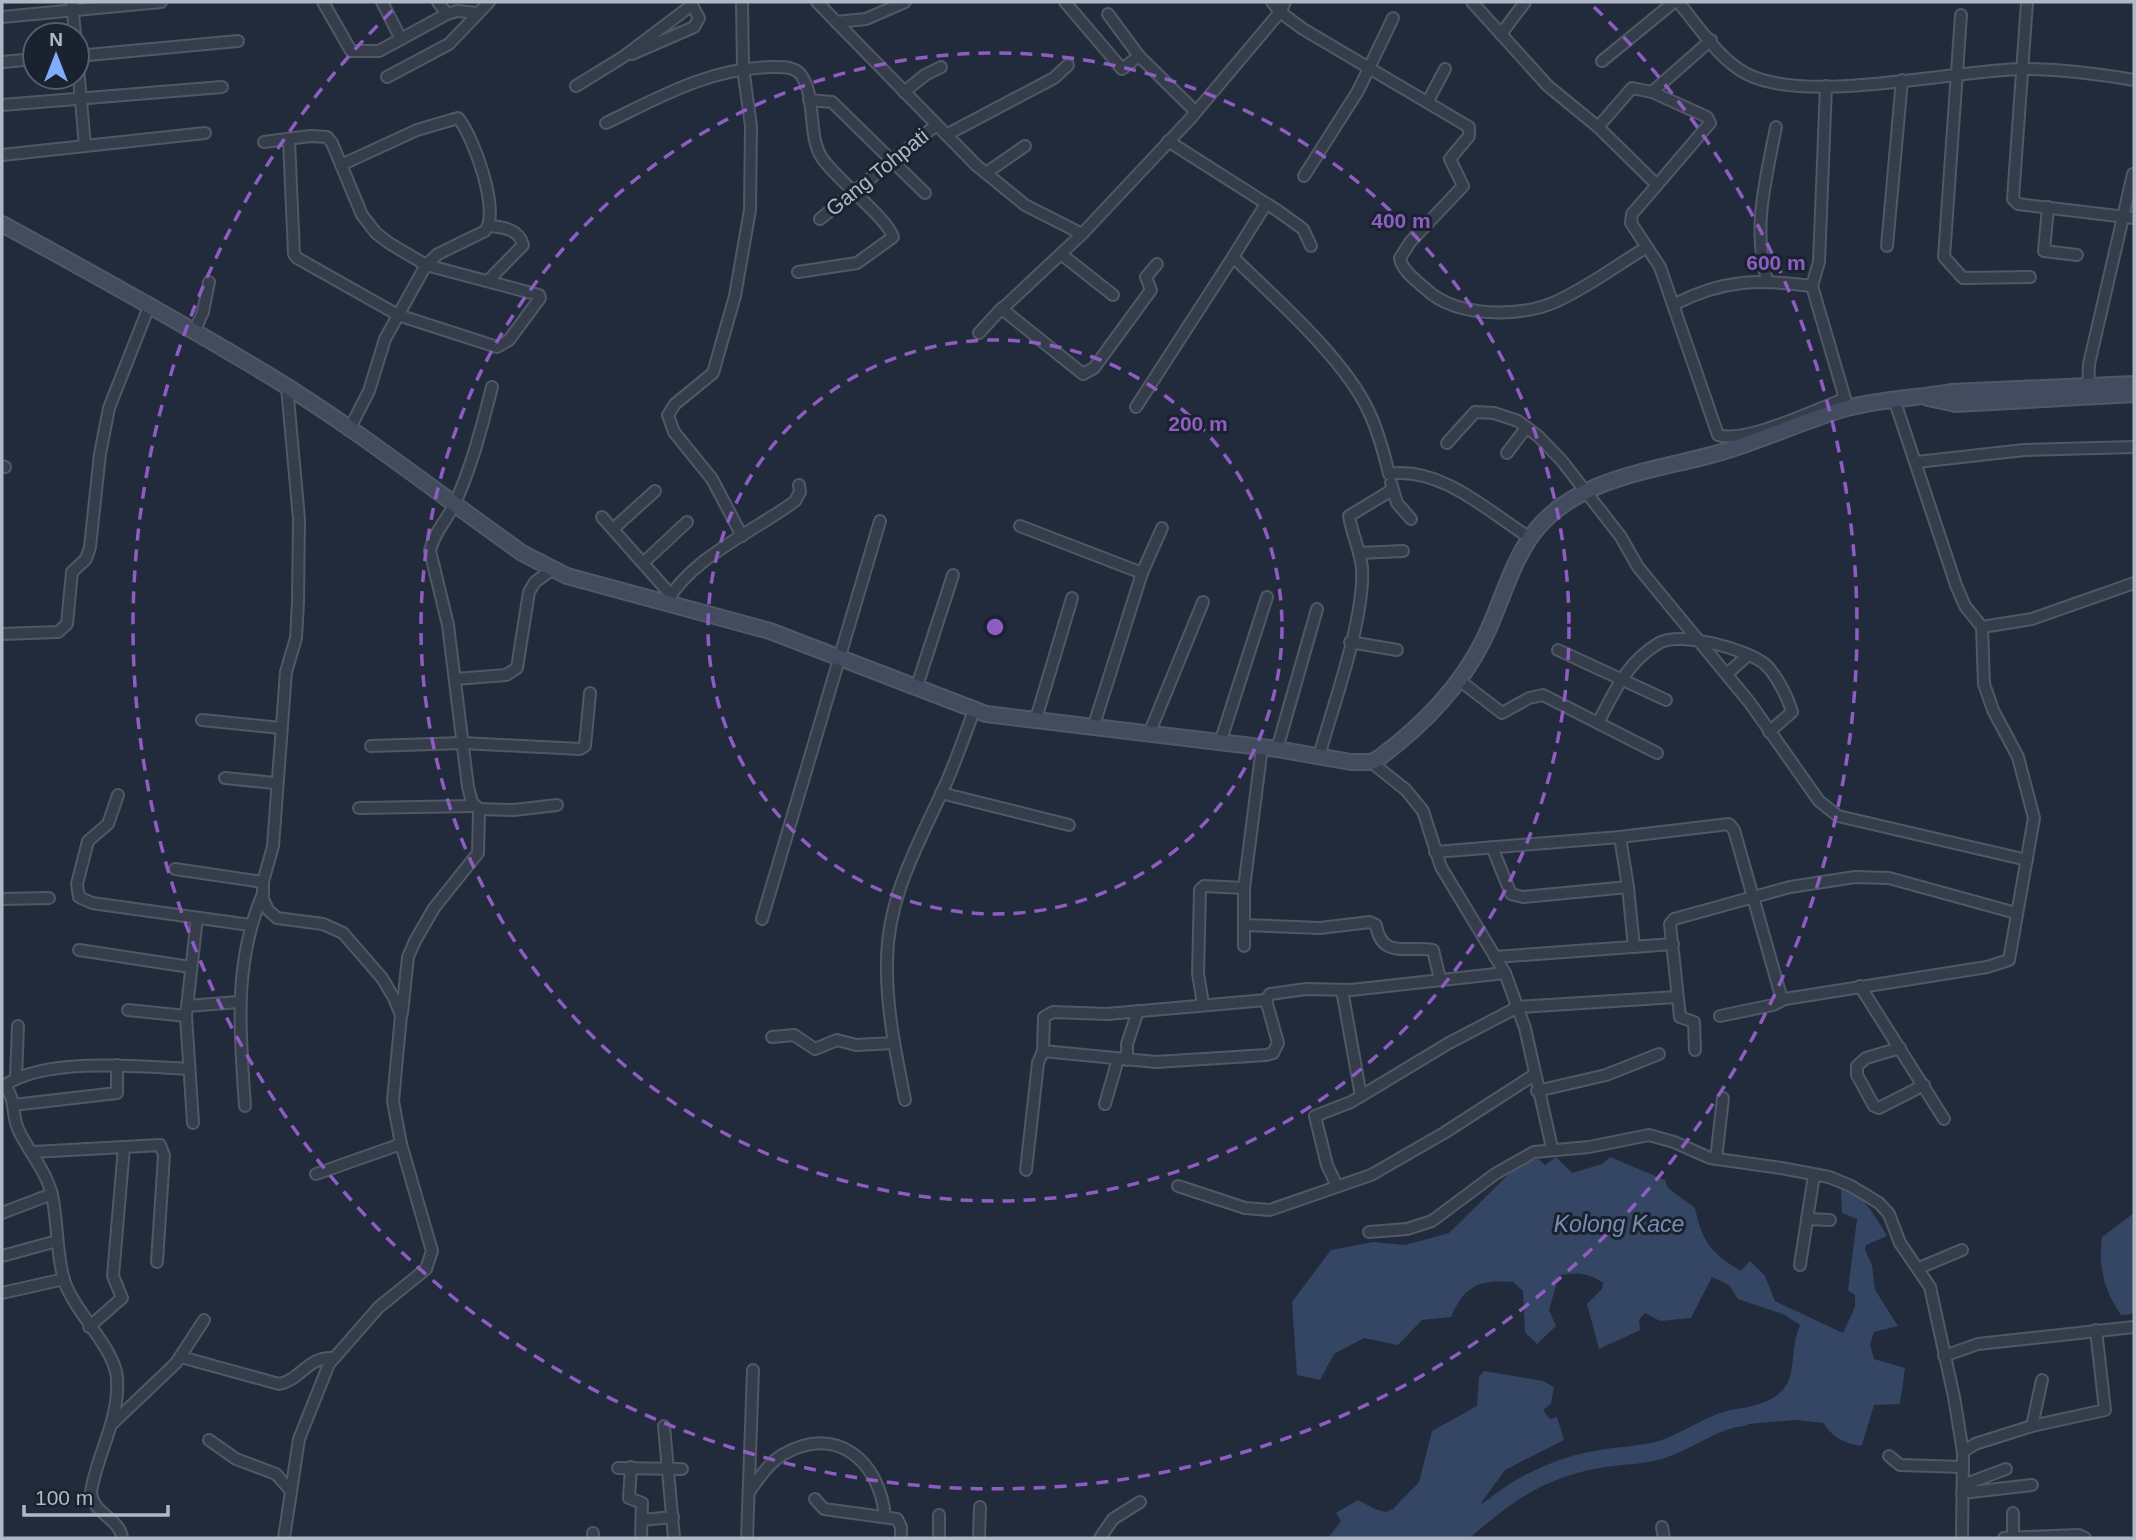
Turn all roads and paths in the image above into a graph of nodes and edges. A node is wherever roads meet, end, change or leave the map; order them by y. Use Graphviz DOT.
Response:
graph roads {
  1 [pos="161,2"];
  2 [pos="323,2"];
  3 [pos="382,2"];
  4 [pos="438,2"];
  5 [pos="489,2"];
  6 [pos="742,2"];
  7 [pos="817,2"];
  8 [pos="905,2"];
  9 [pos="1065,2"];
  10 [pos="1272,2"];
  11 [pos="1472,2"];
  12 [pos="1525,2"];
  13 [pos="1676,2"];
  14 [pos="2027,2"];
  15 [pos="691,4"];
  16 [pos="73,6"];
  17 [pos="1282,7"];
  18 [pos="478,13"];
  19 [pos="447,14"];
  20 [pos="1108,14"];
  21 [pos="1961,15"];
  22 [pos="2,17"];
  23 [pos="1393,18"];
  24 [pos="836,22"];
  25 [pos="1501,34"];
  26 [pos="401,39"];
  27 [pos="1711,40"];
  28 [pos="238,41"];
  29 [pos="91,55"];
  30 [pos="1139,56"];
  31 [pos="623,57"];
  32 [pos="21,60"];
  33 [pos="1602,61"];
  34 [pos="2,62"];
  35 [pos="1068,65"];
  36 [pos="941,67"];
  37 [pos="743,68"];
  38 [pos="1368,68"];
  39 [pos="1445,69"];
  40 [pos="2023,69"];
  41 [pos="1958,75"];
  42 [pos="387,77"];
  43 [pos="1902,80"];
  44 [pos="2134,80"];
  45 [pos="576,86"];
  46 [pos="1826,86"];
  47 [pos="222,87"];
  48 [pos="80,91"];
  49 [pos="904,92"];
  50 [pos="1652,92"];
  51 [pos="81,99"];
  52 [pos="809,100"];
  53 [pos="1428,101"];
  54 [pos="2,105"];
  55 [pos="1196,112"];
  56 [pos="606,122"];
  57 [pos="935,125"];
  58 [pos="1598,127"];
  59 [pos="1776,127"];
  60 [pos="205,132"];
  61 [pos="946,135"];
  62 [pos="289,141"];
  63 [pos="1168,141"];
  64 [pos="264,142"];
  65 [pos="85,146"];
  66 [pos="1025,146"];
  67 [pos="2,155"];
  68 [pos="889,161"];
  69 [pos="341,165"];
  70 [pos="986,173"];
  71 [pos="2133,174"];
  72 [pos="1304,176"];
  73 [pos="1657,185"];
  74 [pos="850,192"];
  75 [pos="925,193"];
  76 [pos="1266,204"];
  77 [pos="2048,207"];
  78 [pos="2130,217"];
  79 [pos="820,219"];
  80 [pos="2,224"];
  81 [pos="489,226"];
  82 [pos="1083,234"];
  83 [pos="1311,246"];
  84 [pos="1887,246"];
  85 [pos="1647,247"];
  86 [pos="1061,254"];
  87 [pos="2077,255"];
  88 [pos="1233,257"];
  89 [pos="1157,264"];
  90 [pos="426,265"];
  91 [pos="797,272"];
  92 [pos="2030,277"];
  93 [pos="1767,280"];
  94 [pos="488,281"];
  95 [pos="209,282"];
  96 [pos="1812,286"];
  97 [pos="1113,295"];
  98 [pos="150,303"];
  99 [pos="1675,304"];
  100 [pos="1002,308"];
  101 [pos="398,315"];
  102 [pos="194,332"];
  103 [pos="979,332"];
  104 [pos="2134,384"];
  105 [pos="287,387"];
  106 [pos="492,387"];
  107 [pos="2088,392"];
  108 [pos="2134,394"];
  109 [pos="1894,399"];
  110 [pos="1846,403"];
  111 [pos="1136,407"];
  112 [pos="1526,428"];
  113 [pos="349,430"];
  114 [pos="1447,443"];
  115 [pos="2134,447"];
  116 [pos="1507,453"];
  117 [pos="1917,462"];
  118 [pos="1390,474"];
  119 [pos="799,485"];
  120 [pos="1392,490"];
  121 [pos="655,491"];
  122 [pos="1587,491"];
  123 [pos="454,505"];
  124 [pos="602,517"];
  125 [pos="1411,519"];
  126 [pos="880,521"];
  127 [pos="687,522"];
  128 [pos="1020,526"];
  129 [pos="1162,528"];
  130 [pos="613,529"];
  131 [pos="742,536"];
  132 [pos="1530,538"];
  133 [pos="1403,551"];
  134 [pos="1359,553"];
  135 [pos="643,563"];
  136 [pos="552,569"];
  137 [pos="1142,573"];
  138 [pos="953,575"];
  139 [pos="2134,583"];
  140 [pos="1267,597"];
  141 [pos="1072,598"];
  142 [pos="669,599"];
  143 [pos="1203,602"];
  144 [pos="1317,609"];
  145 [pos="1982,627"];
  146 [pos="2,634"];
  147 [pos="1698,641"];
  148 [pos="1350,642"];
  149 [pos="1397,650"];
  150 [pos="1558,650"];
  151 [pos="841,656"];
  152 [pos="1747,656"];
  153 [pos="1727,674"];
  154 [pos="455,679"];
  155 [pos="1620,679"];
  156 [pos="1459,680"];
  157 [pos="916,689"];
  158 [pos="590,693"];
  159 [pos="1666,700"];
  160 [pos="974,711"];
  161 [pos="202,720"];
  162 [pos="1035,722"];
  163 [pos="1598,723"];
  164 [pos="281,728"];
  165 [pos="1093,728"];
  166 [pos="1769,732"];
  167 [pos="1149,734"];
  168 [pos="463,743"];
  169 [pos="1220,743"];
  170 [pos="371,746"];
  171 [pos="1270,748"];
  172 [pos="1657,752"];
  173 [pos="1319,756"];
  174 [pos="1371,762"];
  175 [pos="225,778"];
  176 [pos="275,783"];
  177 [pos="941,793"];
  178 [pos="118,795"];
  179 [pos="557,805"];
  180 [pos="476,807"];
  181 [pos="359,808"];
  182 [pos="1069,825"];
  183 [pos="1620,837"];
  184 [pos="1492,847"];
  185 [pos="1435,852"];
  186 [pos="2027,860"];
  187 [pos="175,869"];
  188 [pos="1628,887"];
  189 [pos="263,888"];
  190 [pos="1244,888"];
  191 [pos="1753,896"];
  192 [pos="49,898"];
  193 [pos="2,899"];
  194 [pos="2016,913"];
  195 [pos="197,918"];
  196 [pos="762,919"];
  197 [pos="250,925"];
  198 [pos="1245,925"];
  199 [pos="1674,944"];
  200 [pos="1244,946"];
  201 [pos="1634,947"];
  202 [pos="79,950"];
  203 [pos="1495,957"];
  204 [pos="190,968"];
  205 [pos="1505,973"];
  206 [pos="1440,979"];
  207 [pos="1860,986"];
  208 [pos="1342,990"];
  209 [pos="1676,997"];
  210 [pos="1785,999"];
  211 [pos="1266,1000"];
  212 [pos="238,1002"];
  213 [pos="1203,1004"];
  214 [pos="1518,1007"];
  215 [pos="128,1010"];
  216 [pos="186,1011"];
  217 [pos="1138,1011"];
  218 [pos="401,1015"];
  219 [pos="1720,1016"];
  220 [pos="18,1026"];
  221 [pos="772,1037"];
  222 [pos="894,1043"];
  223 [pos="1900,1048"];
  224 [pos="1695,1050"];
  225 [pos="1043,1051"];
  226 [pos="1659,1054"];
  227 [pos="1122,1060"];
  228 [pos="117,1065"];
  229 [pos="190,1069"];
  230 [pos="1534,1075"];
  231 [pos="16,1077"];
  232 [pos="1924,1084"];
  233 [pos="3,1086"];
  234 [pos="1537,1091"];
  235 [pos="1361,1096"];
  236 [pos="1723,1098"];
  237 [pos="905,1100"];
  238 [pos="1105,1104"];
  239 [pos="13,1105"];
  240 [pos="245,1106"];
  241 [pos="1944,1119"];
  242 [pos="193,1123"];
  243 [pos="401,1144"];
  244 [pos="124,1147"];
  245 [pos="1552,1148"];
  246 [pos="33,1152"];
  247 [pos="1716,1159"];
  248 [pos="1026,1170"];
  249 [pos="316,1174"];
  250 [pos="1814,1175"];
  251 [pos="1178,1186"];
  252 [pos="1337,1186"];
  253 [pos="52,1194"];
  254 [pos="2,1213"];
  255 [pos="1807,1219"];
  256 [pos="1830,1220"];
  257 [pos="1369,1232"];
  258 [pos="57,1241"];
  259 [pos="1962,1250"];
  260 [pos="2,1256"];
  261 [pos="157,1262"];
  262 [pos="1800,1265"];
  263 [pos="1919,1268"];
  264 [pos="64,1279"];
  265 [pos="2,1293"];
  266 [pos="204,1320"];
  267 [pos="89,1327"];
  268 [pos="2134,1327"];
  269 [pos="2096,1330"];
  270 [pos="1944,1356"];
  271 [pos="181,1357"];
  272 [pos="332,1358"];
  273 [pos="753,1370"];
  274 [pos="2042,1380"];
  275 [pos="112,1424"];
  276 [pos="664,1426"];
  277 [pos="2032,1426"];
  278 [pos="209,1440"];
  279 [pos="1963,1452"];
  280 [pos="1889,1456"];
  281 [pos="1963,1466"];
  282 [pos="631,1467"];
  283 [pos="618,1468"];
  284 [pos="670,1468"];
  285 [pos="682,1469"];
  286 [pos="2006,1469"];
  287 [pos="2032,1485"];
  288 [pos="1963,1489"];
  289 [pos="290,1490"];
  290 [pos="749,1492"];
  291 [pos="815,1499"];
  292 [pos="1140,1502"];
  293 [pos="980,1507"];
  294 [pos="2013,1513"];
  295 [pos="939,1515"];
  296 [pos="673,1517"];
  297 [pos="885,1517"];
  298 [pos="642,1520"];
  299 [pos="122,1538"];
  300 [pos="284,1538"];
  301 [pos="641,1538"];
  302 [pos="674,1538"];
  303 [pos="747,1538"];
  304 [pos="901,1538"];
  305 [pos="939,1538"];
  306 [pos="979,1538"];
  307 [pos="1100,1538"];
  308 [pos="1962,1538"];
  309 [pos="2008,1538"];
  310 [pos="2085,1538"];
  1 -- 16 [label="street"];
  2 -- 26 [label="street"];
  3 -- 26 [label="street"];
  4 -- 19 [label="street"];
  5 -- 18 [label="street"];
  6 -- 37 [label="street"];
  7 -- 24 [label="street"];
  8 -- 24 [label="street"];
  9 -- 30 [label="street"];
  10 -- 17 [label="street"];
  11 -- 25 [label="street"];
  12 -- 25 [label="street"];
  13 -- 27 [label="street"];
  13 -- 33 [label="street"];
  14 -- 40 [label="street"];
  15 -- 31 [label="street"];
  15 -- 31 [label="street"];
  16 -- 22 [label="street"];
  17 -- 38 [label="street"];
  17 -- 55 [label="street"];
  18 -- 19 [label="street"];
  18 -- 42 [label="street"];
  19 -- 26 [label="street"];
  20 -- 30 [label="street"];
  21 -- 41 [label="street"];
  23 -- 38 [label="street"];
  24 -- 49 [label="street"];
  25 -- 58 [label="street"];
  27 -- 46 [label="street"];
  27 -- 50 [label="street"];
  28 -- 29 [label="street"];
  30 -- 55 [label="street"];
  31 -- 45 [label="street"];
  32 -- 34 [label="street"];
  35 -- 61 [label="street"];
  36 -- 49 [label="street"];
  37 -- 52 [label="street"];
  37 -- 56 [label="street"];
  37 -- 131 [label="street"];
  38 -- 53 [label="street"];
  38 -- 72 [label="street"];
  39 -- 53 [label="street"];
  40 -- 41 [label="street"];
  40 -- 44 [label="street"];
  40 -- 77 [label="street"];
  41 -- 43 [label="street"];
  41 -- 92 [label="street"];
  43 -- 46 [label="street"];
  43 -- 84 [label="street"];
  46 -- 96 [label="street"];
  47 -- 51 [label="street"];
  48 -- 51 [label="street"];
  49 -- 57 [label="street"];
  50 -- 58 [label="street"];
  50 -- 73 [label="street"];
  51 -- 54 [label="street"];
  51 -- 65 [label="street"];
  52 -- 68 [label="street"];
  52 -- 74 [label="street"];
  53 -- 85 [label="street"];
  55 -- 63 [label="street"];
  57 -- 61 [label="street"];
  57 -- 68 [label="street, Gang Tohpati"];
  58 -- 73 [label="street"];
  59 -- 93 [label="street"];
  60 -- 65 [label="street"];
  61 -- 70 [label="street"];
  62 -- 64 [label="street"];
  62 -- 69 [label="street"];
  62 -- 101 [label="street"];
  63 -- 76 [label="street"];
  63 -- 82 [label="street"];
  65 -- 67 [label="street"];
  66 -- 70 [label="street"];
  68 -- 74 [label="street, Gang Tohpati"];
  68 -- 75 [label="street"];
  69 -- 81 [label="street"];
  69 -- 90 [label="street"];
  70 -- 82 [label="street"];
  71 -- 78 [label="street"];
  73 -- 85 [label="street"];
  74 -- 79 [label="street, Gang Tohpati"];
  74 -- 91 [label="street"];
  76 -- 83 [label="street"];
  76 -- 88 [label="street"];
  77 -- 78 [label="street"];
  77 -- 87 [label="street"];
  78 -- 107 [label="street"];
  80 -- 98 [label="street"];
  81 -- 90 [label="street"];
  81 -- 94 [label="street"];
  82 -- 86 [label="street"];
  85 -- 99 [label="street"];
  86 -- 97 [label="street"];
  86 -- 100 [label="street"];
  88 -- 111 [label="street"];
  88 -- 118 [label="street"];
  89 -- 100 [label="street"];
  90 -- 94 [label="street"];
  90 -- 101 [label="street"];
  93 -- 96 [label="street"];
  93 -- 99 [label="street"];
  94 -- 101 [label="street"];
  95 -- 102 [label="street"];
  96 -- 110 [label="street"];
  98 -- 102 [label="street"];
  98 -- 146 [label="street"];
  99 -- 110 [label="street"];
  100 -- 103 [label="street"];
  101 -- 113 [label="street"];
  102 -- 105 [label="street"];
  104 -- 107 [label="street"];
  105 -- 113 [label="street"];
  105 -- 164 [label="street"];
  106 -- 123 [label="street"];
  107 -- 108 [label="street"];
  107 -- 109 [label="street"];
  109 -- 110 [label="street"];
  109 -- 117 [label="street"];
  110 -- 122 [label="street"];
  112 -- 114 [label="street"];
  112 -- 116 [label="street"];
  112 -- 122 [label="street"];
  113 -- 123 [label="street"];
  115 -- 117 [label="street"];
  117 -- 145 [label="street"];
  118 -- 120 [label="street"];
  118 -- 132 [label="street"];
  119 -- 131 [label="street"];
  120 -- 125 [label="street"];
  120 -- 134 [label="street"];
  121 -- 130 [label="street"];
  122 -- 132 [label="street"];
  122 -- 147 [label="street"];
  123 -- 136 [label="street"];
  123 -- 154 [label="street"];
  124 -- 130 [label="street"];
  126 -- 151 [label="street"];
  127 -- 135 [label="street"];
  128 -- 137 [label="street"];
  129 -- 137 [label="street"];
  130 -- 135 [label="street"];
  131 -- 142 [label="street"];
  132 -- 156 [label="street"];
  133 -- 134 [label="street"];
  134 -- 148 [label="street"];
  135 -- 142 [label="street"];
  136 -- 142 [label="street"];
  136 -- 154 [label="street"];
  137 -- 165 [label="street"];
  138 -- 157 [label="street"];
  139 -- 145 [label="street"];
  140 -- 169 [label="street"];
  141 -- 162 [label="street"];
  142 -- 151 [label="street"];
  143 -- 167 [label="street"];
  144 -- 171 [label="street"];
  145 -- 186 [label="street"];
  147 -- 152 [label="street"];
  147 -- 153 [label="street"];
  147 -- 155 [label="street"];
  148 -- 149 [label="street"];
  148 -- 173 [label="street"];
  150 -- 155 [label="street"];
  151 -- 157 [label="street"];
  151 -- 196 [label="street"];
  152 -- 153 [label="street"];
  152 -- 166 [label="street"];
  153 -- 166 [label="street"];
  154 -- 168 [label="street"];
  155 -- 159 [label="street"];
  155 -- 163 [label="street"];
  156 -- 163 [label="street"];
  156 -- 174 [label="street"];
  157 -- 160 [label="street"];
  158 -- 168 [label="street"];
  160 -- 162 [label="street"];
  160 -- 177 [label="street"];
  161 -- 164 [label="street"];
  162 -- 165 [label="street"];
  163 -- 172 [label="street"];
  164 -- 176 [label="street"];
  165 -- 167 [label="street"];
  166 -- 186 [label="street"];
  167 -- 169 [label="street"];
  168 -- 170 [label="street"];
  168 -- 180 [label="street"];
  169 -- 171 [label="street"];
  171 -- 173 [label="street"];
  171 -- 190 [label="street"];
  173 -- 174 [label="street"];
  174 -- 185 [label="street"];
  175 -- 176 [label="street"];
  176 -- 189 [label="street"];
  177 -- 182 [label="street"];
  177 -- 222 [label="street"];
  178 -- 195 [label="street"];
  179 -- 180 [label="street"];
  180 -- 181 [label="street"];
  180 -- 218 [label="street"];
  183 -- 184 [label="street"];
  183 -- 188 [label="street"];
  183 -- 191 [label="street"];
  184 -- 185 [label="street"];
  184 -- 188 [label="street"];
  185 -- 203 [label="street"];
  186 -- 194 [label="street"];
  187 -- 189 [label="street"];
  188 -- 201 [label="street"];
  189 -- 197 [label="street"];
  189 -- 218 [label="street"];
  190 -- 198 [label="street"];
  190 -- 213 [label="street"];
  191 -- 194 [label="street"];
  191 -- 199 [label="street"];
  191 -- 210 [label="street"];
  192 -- 193 [label="street"];
  194 -- 207 [label="street"];
  195 -- 197 [label="street"];
  195 -- 204 [label="street"];
  197 -- 212 [label="street"];
  198 -- 200 [label="street"];
  198 -- 206 [label="street"];
  199 -- 201 [label="street"];
  199 -- 209 [label="street"];
  201 -- 203 [label="street"];
  202 -- 204 [label="street"];
  203 -- 205 [label="street"];
  204 -- 216 [label="street"];
  205 -- 206 [label="street"];
  205 -- 214 [label="street"];
  206 -- 208 [label="street"];
  207 -- 210 [label="street"];
  207 -- 223 [label="street"];
  208 -- 211 [label="street"];
  208 -- 235 [label="street"];
  209 -- 214 [label="street"];
  209 -- 224 [label="street"];
  210 -- 219 [label="street"];
  211 -- 213 [label="street"];
  211 -- 227 [label="street"];
  212 -- 216 [label="street"];
  212 -- 240 [label="street"];
  213 -- 217 [label="street"];
  214 -- 230 [label="street"];
  214 -- 235 [label="street"];
  215 -- 216 [label="street"];
  216 -- 229 [label="street"];
  217 -- 225 [label="street"];
  217 -- 227 [label="street"];
  218 -- 243 [label="street"];
  220 -- 231 [label="street"];
  221 -- 222 [label="street"];
  222 -- 237 [label="street"];
  223 -- 232 [label="street"];
  223 -- 232 [label="street"];
  225 -- 227 [label="street"];
  225 -- 248 [label="street"];
  226 -- 234 [label="street"];
  227 -- 238 [label="street"];
  228 -- 229 [label="street"];
  228 -- 231 [label="street"];
  228 -- 239 [label="street"];
  229 -- 242 [label="street"];
  230 -- 234 [label="street"];
  230 -- 252 [label="street"];
  231 -- 233 [label="street"];
  232 -- 241 [label="street"];
  233 -- 239 [label="street"];
  234 -- 245 [label="street"];
  235 -- 252 [label="street"];
  236 -- 247 [label="street"];
  239 -- 246 [label="street"];
  243 -- 249 [label="street"];
  243 -- 272 [label="street"];
  244 -- 246 [label="street"];
  244 -- 261 [label="street"];
  244 -- 267 [label="street"];
  245 -- 247 [label="street"];
  245 -- 257 [label="street"];
  246 -- 253 [label="street"];
  247 -- 250 [label="street"];
  250 -- 255 [label="street"];
  250 -- 263 [label="street"];
  251 -- 252 [label="street"];
  253 -- 254 [label="street"];
  253 -- 258 [label="street"];
  255 -- 256 [label="street"];
  255 -- 262 [label="street"];
  258 -- 260 [label="street"];
  258 -- 264 [label="street"];
  259 -- 263 [label="street"];
  263 -- 270 [label="street"];
  264 -- 265 [label="street"];
  264 -- 267 [label="street"];
  266 -- 271 [label="street"];
  267 -- 275 [label="street"];
  268 -- 269 [label="street"];
  269 -- 270 [label="street"];
  269 -- 277 [label="street"];
  270 -- 279 [label="street"];
  271 -- 272 [label="street"];
  271 -- 275 [label="street"];
  272 -- 289 [label="street"];
  273 -- 290 [label="street"];
  274 -- 277 [label="street"];
  275 -- 299 [label="street"];
  276 -- 284 [label="street"];
  277 -- 279 [label="street"];
  278 -- 289 [label="street"];
  279 -- 281 [label="street"];
  280 -- 281 [label="street"];
  281 -- 288 [label="street"];
  282 -- 283 [label="street"];
  282 -- 284 [label="street"];
  282 -- 298 [label="street"];
  284 -- 285 [label="street"];
  284 -- 296 [label="street"];
  286 -- 288 [label="street"];
  287 -- 288 [label="street"];
  288 -- 308 [label="street"];
  289 -- 300 [label="street"];
  290 -- 297 [label="street"];
  290 -- 303 [label="street"];
  291 -- 297 [label="street"];
  292 -- 307 [label="street"];
  293 -- 306 [label="street"];
  294 -- 309 [label="street"];
  295 -- 305 [label="street"];
  296 -- 298 [label="street"];
  296 -- 302 [label="street"];
  297 -- 304 [label="street"];
  298 -- 301 [label="street"];
  309 -- 310 [label="street"];
}
